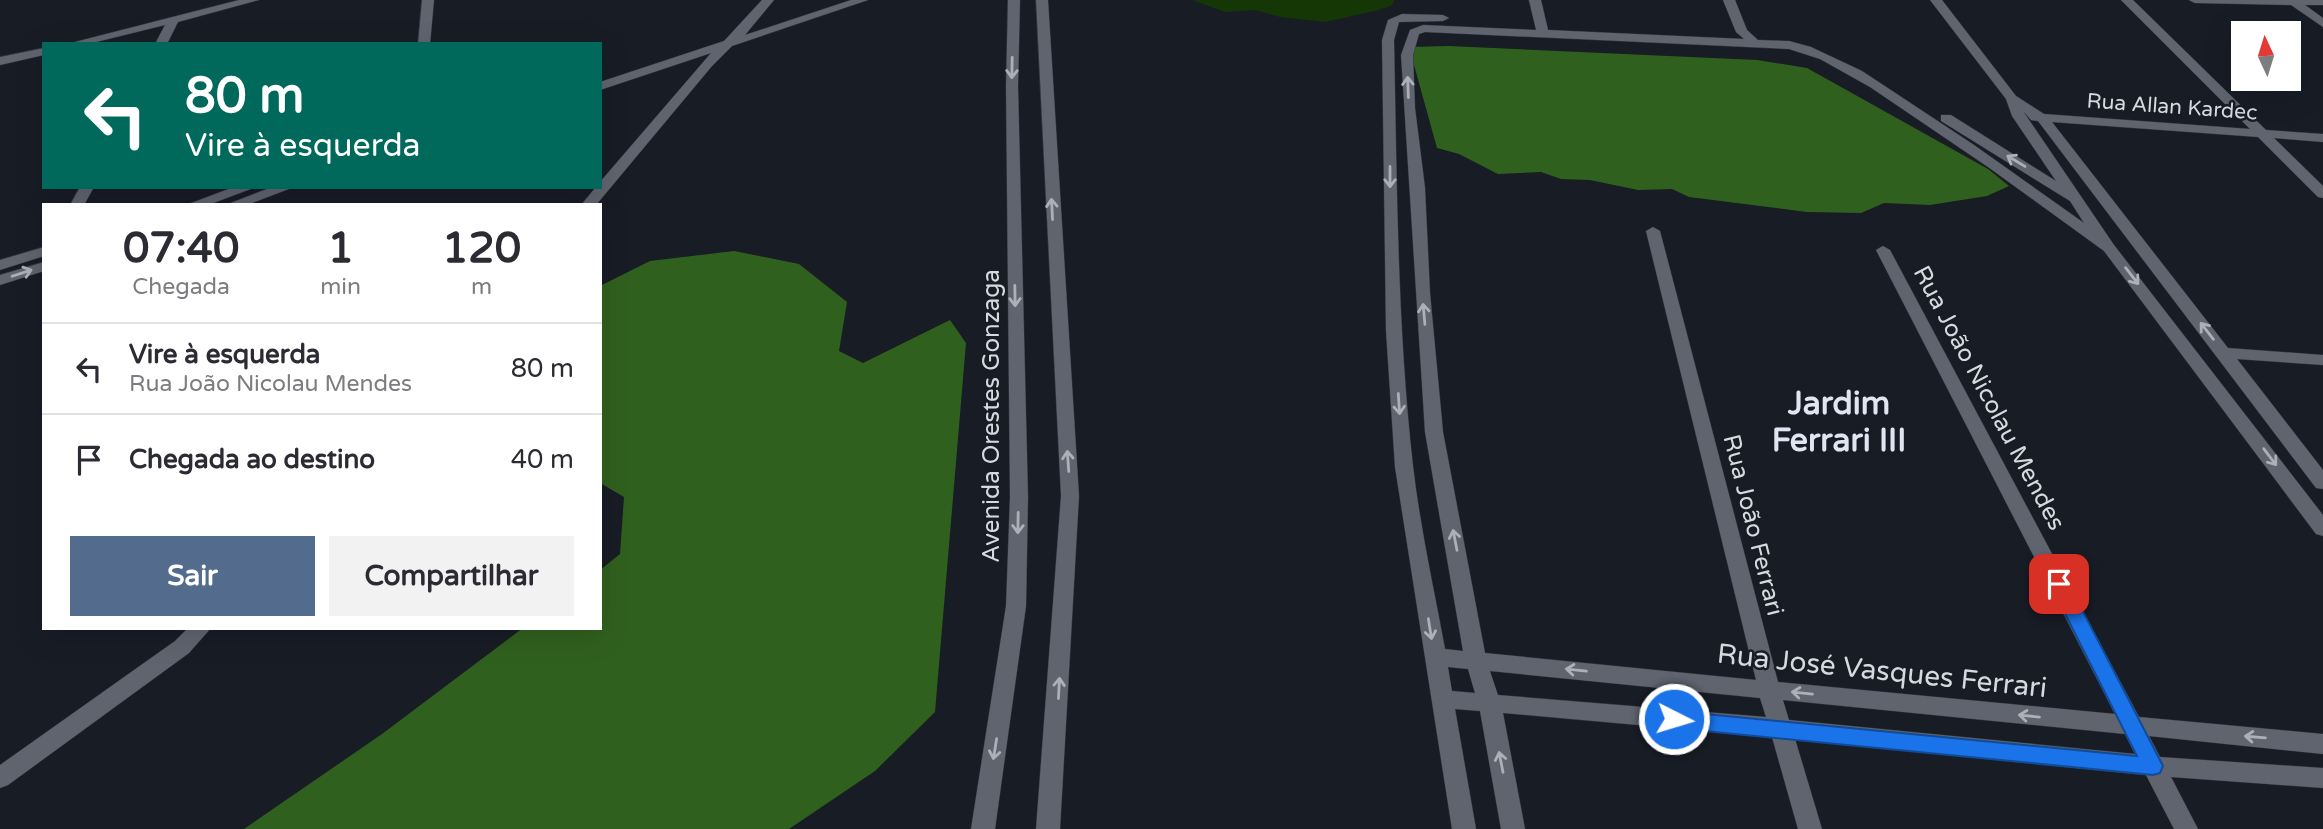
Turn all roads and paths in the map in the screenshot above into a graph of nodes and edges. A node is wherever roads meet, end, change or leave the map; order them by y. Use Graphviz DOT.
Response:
graph roads {
  1 [pos="253,0"];
  2 [pos="428,0"];
  3 [pos="768,0"];
  4 [pos="831,0"];
  5 [pos="862,0"];
  6 [pos="1014,0"];
  7 [pos="1042,0"];
  8 [pos="1535,0"];
  9 [pos="1728,0"];
  10 [pos="1936,0"];
  11 [pos="2127,0"];
  12 [pos="2195,0"];
  13 [pos="2293,1"];
  14 [pos="2323,2"];
  15 [pos="174,19"];
  16 [pos="2323,24"];
  17 [pos="745,28"];
  18 [pos="1542,29"];
  19 [pos="1742,32"];
  20 [pos="81,42"];
  21 [pos="163,42"];
  22 [pos="424,42"];
  23 [pos="1756,44"];
  24 [pos="727,46"];
  25 [pos="42,51"];
  26 [pos="0,61"];
  27 [pos="602,74"];
  28 [pos="602,85"];
  29 [pos="2012,99"];
  30 [pos="2018,117"];
  31 [pos="2042,118"];
  32 [pos="2262,135"];
  33 [pos="2323,138"];
  34 [pos="602,188"];
  35 [pos="243,189"];
  36 [pos="281,189"];
  37 [pos="602,189"];
  38 [pos="2323,194"];
  39 [pos="2073,198"];
  40 [pos="199,203"];
  41 [pos="238,203"];
  42 [pos="590,203"];
  43 [pos="1653,231"];
  44 [pos="2109,248"];
  45 [pos="1883,250"];
  46 [pos="42,252"];
  47 [pos="0,265"];
  48 [pos="42,267"];
  49 [pos="0,280"];
  50 [pos="2224,353"];
  51 [pos="2323,360"];
  52 [pos="2323,483"];
  53 [pos="2323,529"];
  54 [pos="199,630"];
  55 [pos="1435,657"];
  56 [pos="1475,659"];
  57 [pos="1769,690"];
  58 [pos="1442,699"];
  59 [pos="1490,704"];
  60 [pos="2134,727"];
  61 [pos="1780,728"];
  62 [pos="2323,744"];
  63 [pos="2153,766"];
  64 [pos="0,778"];
  65 [pos="2323,778"];
  66 [pos="983,829"];
  67 [pos="1048,829"];
  68 [pos="1464,829"];
  69 [pos="1513,829"];
  70 [pos="1810,829"];
  71 [pos="2186,829"];
  1 -- 15 [label="street"];
  2 -- 22 [label="street"];
  3 -- 17 [label="street"];
  4 -- 17 [label="street"];
  5 -- 24 [label="street"];
  6 -- 66 [label="street, Avenida Orestes Gonzaga, one-way"];
  67 -- 7 [label="street, one-way"];
  8 -- 18 [label="street"];
  9 -- 19 [label="street"];
  10 -- 29 [label="street"];
  11 -- 32 [label="street"];
  12 -- 13 [label="street"];
  13 -- 14 [label="street"];
  13 -- 16 [label="street"];
  15 -- 20 [label="street"];
  15 -- 21 [label="street"];
  17 -- 24 [label="street"];
  17 -- 27 [label="street"];
  18 -- 19 [label="street"];
  18 -- 23 [label="street"];
  18 -- 55 [label="street, one-way"];
  56 -- 18 [label="street, one-way"];
  19 -- 23 [label="street"];
  39 -- 19 [label="street, one-way"];
  23 -- 44 [label="street"];
  24 -- 28 [label="street"];
  24 -- 34 [label="street"];
  25 -- 26 [label="street"];
  29 -- 30 [label="street"];
  29 -- 31 [label="street"];
  30 -- 31 [label="street, Rua Allan Kardec"];
  30 -- 39 [label="street"];
  31 -- 32 [label="street, Rua Allan Kardec"];
  50 -- 31 [label="street, one-way"];
  32 -- 33 [label="street, Rua Allan Kardec"];
  32 -- 38 [label="street"];
  35 -- 40 [label="street"];
  36 -- 41 [label="street"];
  37 -- 42 [label="street"];
  39 -- 44 [label="street"];
  43 -- 57 [label="street, Rua João Ferrari"];
  44 -- 53 [label="street, one-way"];
  45 -- 60 [label="street, Rua João Nicolau Mendes"];
  46 -- 47 [label="street"];
  49 -- 48 [label="street, one-way"];
  50 -- 51 [label="street"];
  50 -- 52 [label="street"];
  54 -- 64 [label="street"];
  55 -- 56 [label="street, Rua José Vasques Ferrari"];
  55 -- 58 [label="street"];
  57 -- 56 [label="street, Rua José Vasques Ferrari, one-way"];
  56 -- 59 [label="street"];
  60 -- 57 [label="street, Rua José Vasques Ferrari, one-way"];
  57 -- 61 [label="street, Rua João Ferrari"];
  58 -- 59 [label="street"];
  58 -- 68 [label="street"];
  59 -- 61 [label="street"];
  69 -- 59 [label="street, one-way"];
  62 -- 60 [label="street, Rua José Vasques Ferrari, one-way"];
  60 -- 63 [label="street, Rua João Nicolau Mendes"];
  61 -- 63 [label="street"];
  61 -- 70 [label="street, Rua João Ferrari"];
  63 -- 65 [label="street"];
  63 -- 71 [label="street, Rua João Nicolau Mendes"];
}
